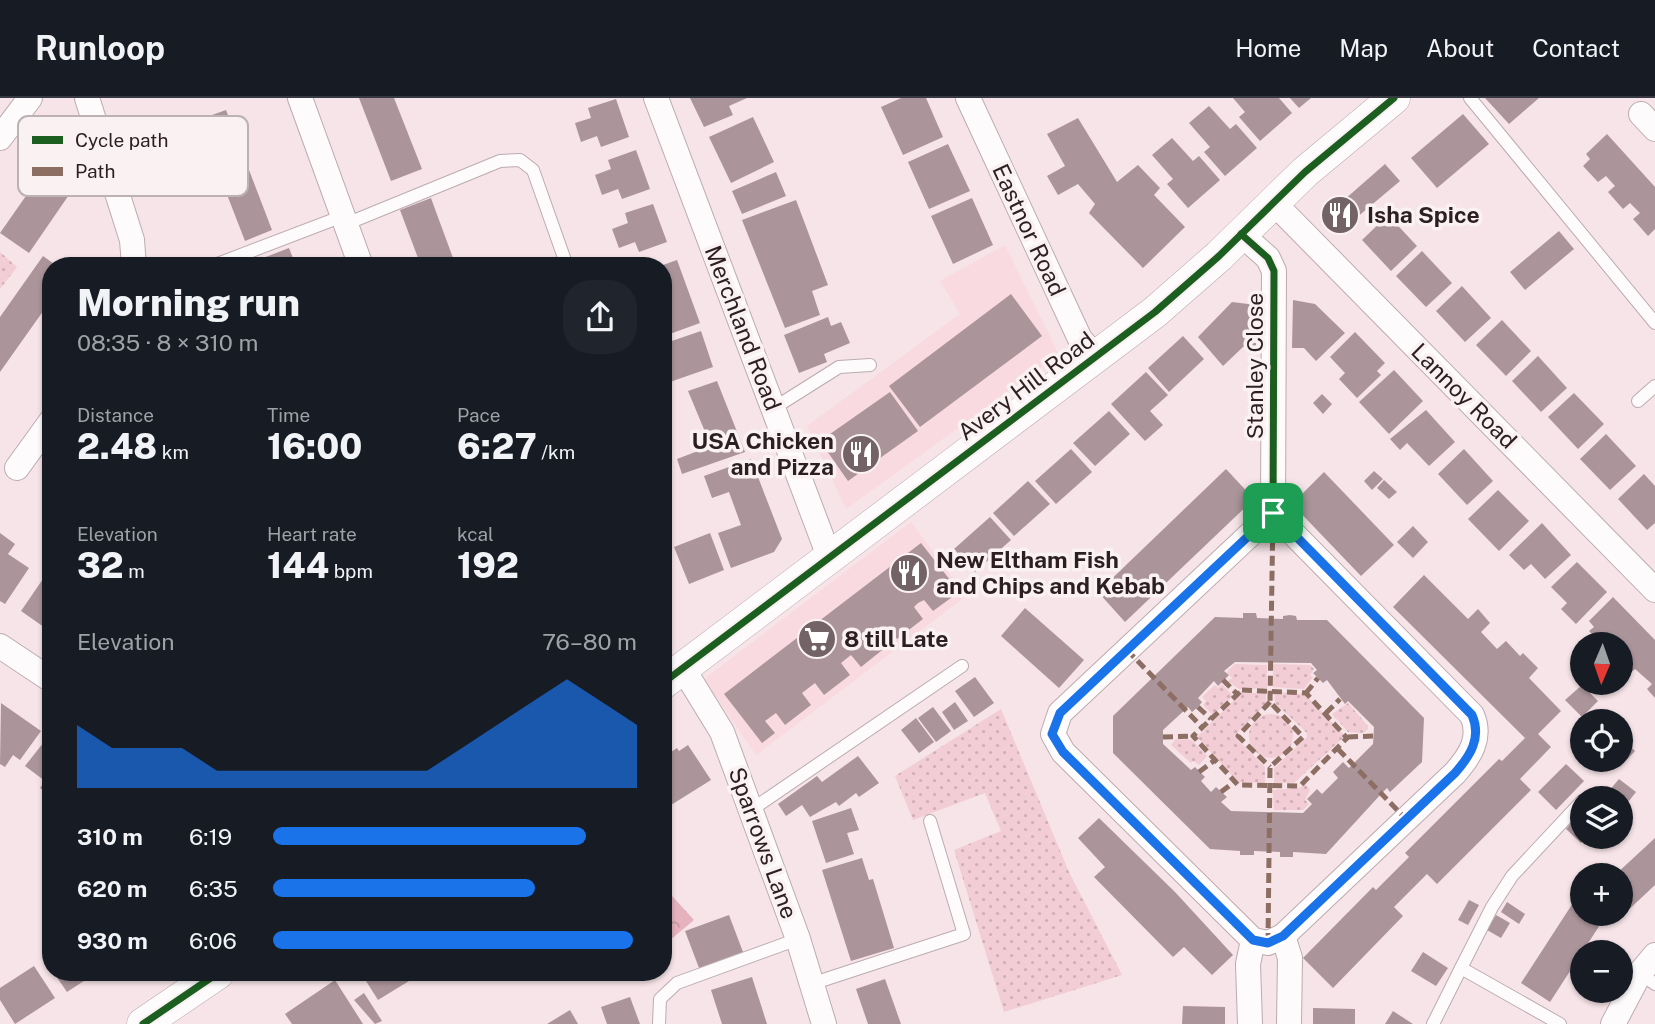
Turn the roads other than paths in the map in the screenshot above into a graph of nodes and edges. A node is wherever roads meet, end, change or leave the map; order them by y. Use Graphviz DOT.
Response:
graph roads {
  1 [pos="30,98"];
  2 [pos="87,98"];
  3 [pos="300,98"];
  4 [pos="656,98"];
  5 [pos="968,98"];
  6 [pos="1394,98"];
  7 [pos="1470,98"];
  8 [pos="93,116"];
  9 [pos="0,138"];
  10 [pos="118,196"];
  11 [pos="1273,202"];
  12 [pos="344,220"];
  13 [pos="1241,234"];
  14 [pos="133,257"];
  15 [pos="238,257"];
  16 [pos="358,257"];
  17 [pos="564,257"];
  18 [pos="1655,323"];
  19 [pos="1096,357"];
  20 [pos="870,365"];
  21 [pos="1655,386"];
  22 [pos="1638,401"];
  23 [pos="774,408"];
  24 [pos="42,433"];
  25 [pos="17,468"];
  26 [pos="1273,513"];
  27 [pos="831,559"];
  28 [pos="1655,590"];
  29 [pos="0,646"];
  30 [pos="962,666"];
  31 [pos="42,674"];
  32 [pos="674,676"];
  33 [pos="751,810"];
  34 [pos="1570,813"];
  35 [pos="930,821"];
  36 [pos="1283,936"];
  37 [pos="798,939"];
  38 [pos="1253,940"];
  39 [pos="1461,968"];
  40 [pos="1650,971"];
  41 [pos="206,981"];
  42 [pos="811,984"];
  43 [pos="143,1024"];
  44 [pos="659,1024"];
  45 [pos="824,1024"];
  46 [pos="1250,1024"];
  47 [pos="1289,1024"];
  48 [pos="1433,1024"];
  49 [pos="1560,1024"];
  50 [pos="1613,1024"];
  1 -- 9 [label="street"];
  2 -- 8 [label="street"];
  3 -- 12 [label="street"];
  4 -- 23 [label="street, Merchland Road"];
  5 -- 19 [label="street, Eastnor Road"];
  6 -- 11 [label="street, Avery Hill Road"];
  7 -- 18 [label="lane"];
  10 -- 14 [label="street"];
  11 -- 13 [label="street, Avery Hill Road"];
  11 -- 28 [label="street, Lannoy Road"];
  12 -- 15 [label="lane"];
  12 -- 16 [label="street"];
  12 -- 17 [label="lane"];
  13 -- 19 [label="street, Avery Hill Road"];
  13 -- 26 [label="street, Stanley Close"];
  19 -- 27 [label="street, Avery Hill Road"];
  20 -- 23 [label="lane"];
  21 -- 22 [label="lane"];
  23 -- 27 [label="street, Merchland Road"];
  24 -- 25 [label="street"];
  26 -- 36 [label="street"];
  26 -- 38 [label="street"];
  27 -- 32 [label="street, Avery Hill Road"];
  29 -- 31 [label="street"];
  30 -- 33 [label="lane"];
  32 -- 33 [label="street, Sparrows Lane"];
  33 -- 37 [label="street, Sparrows Lane"];
  34 -- 39 [label="lane"];
  35 -- 42 [label="lane"];
  36 -- 38 [label="street"];
  36 -- 47 [label="street"];
  37 -- 42 [label="street, Sparrows Lane"];
  37 -- 44 [label="lane"];
  38 -- 46 [label="street"];
  39 -- 48 [label="lane"];
  39 -- 49 [label="lane"];
  40 -- 50 [label="street"];
  41 -- 43 [label="street"];
  42 -- 45 [label="street, Sparrows Lane"];
}
